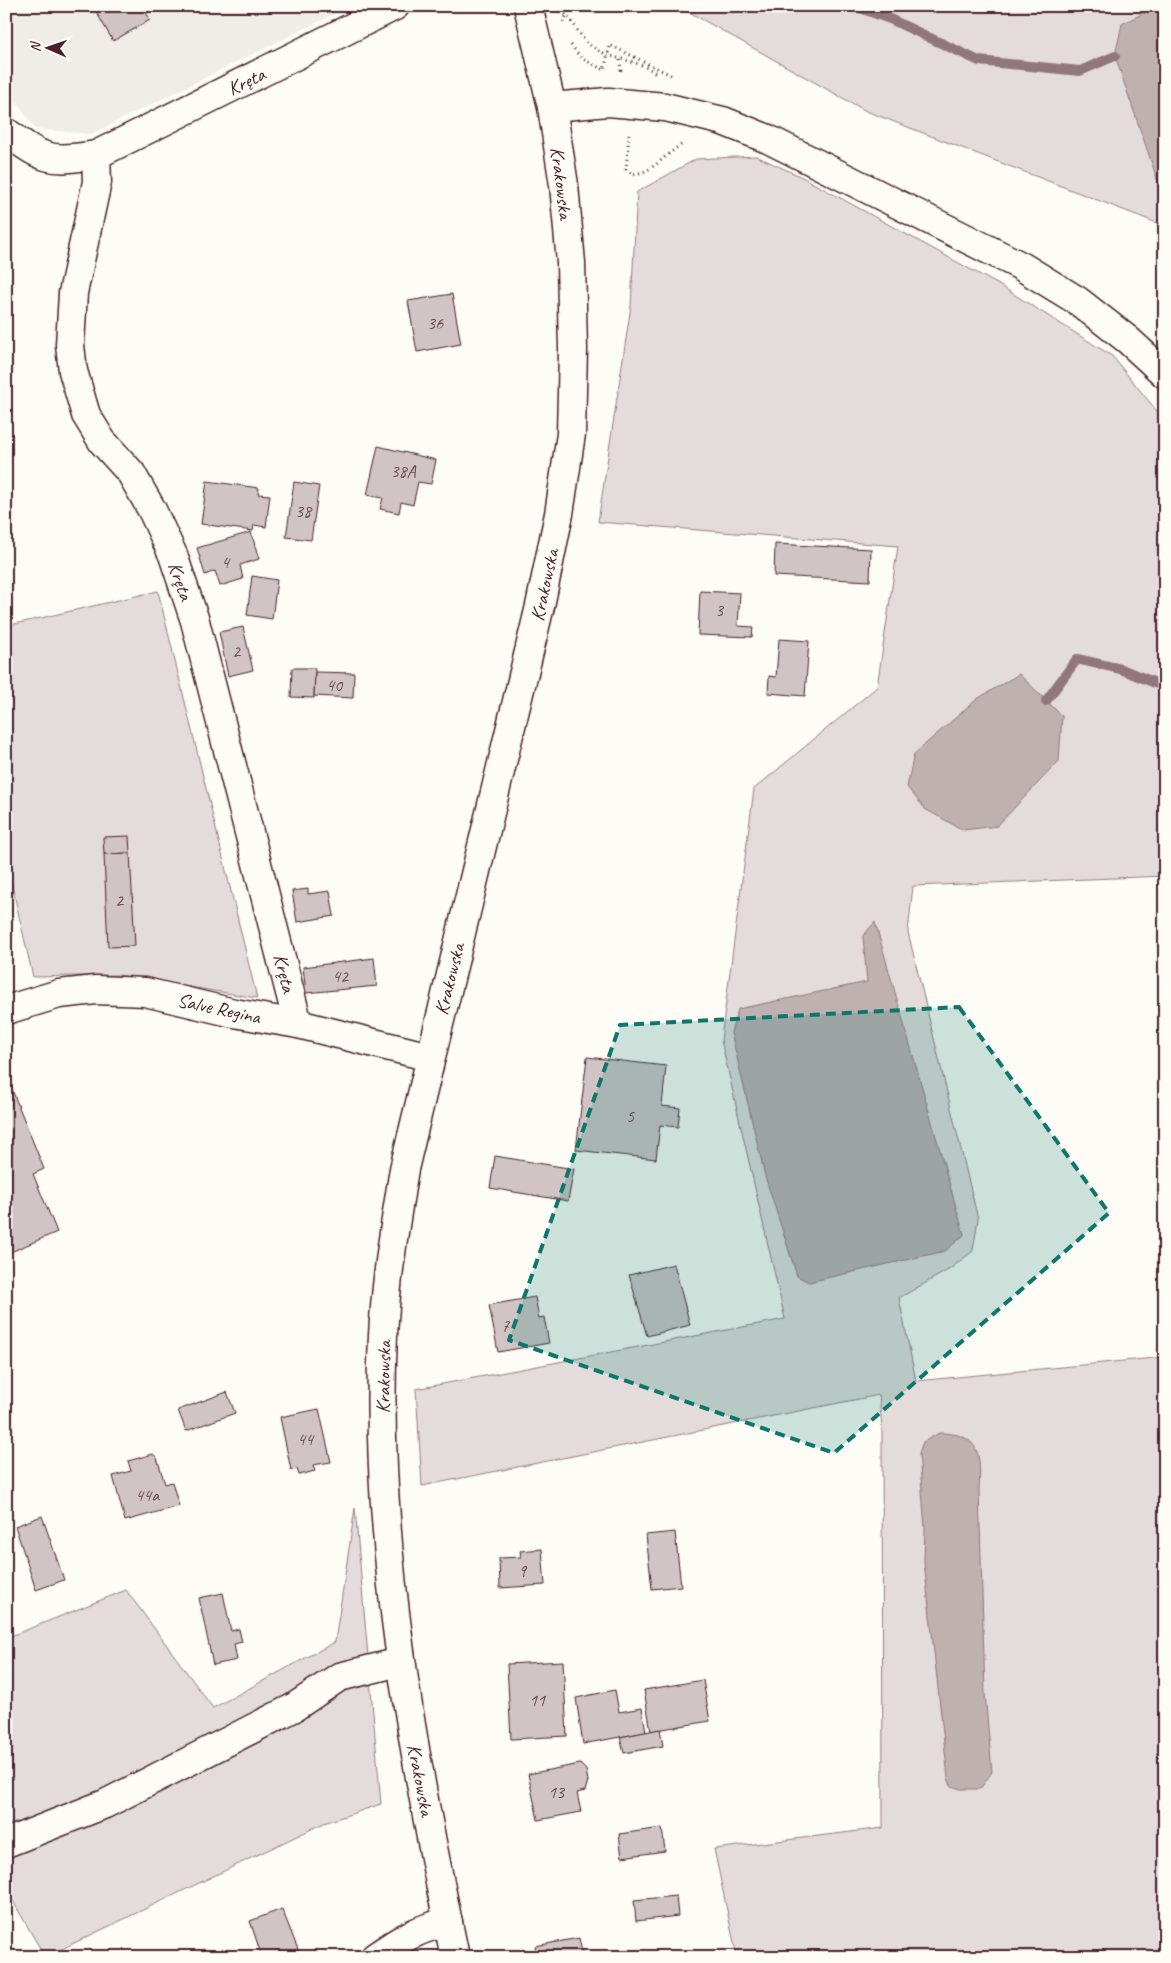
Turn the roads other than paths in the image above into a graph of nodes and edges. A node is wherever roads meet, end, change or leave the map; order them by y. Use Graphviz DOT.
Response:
graph roads {
  1 [pos="396,6"];
  2 [pos="528,6"];
  3 [pos="552,107"];
  4 [pos="6,132"];
  5 [pos="96,155"];
  6 [pos="1165,374"];
  7 [pos="6,1010"];
  8 [pos="298,1024"];
  9 [pos="430,1057"];
  10 [pos="400,1662"];
  11 [pos="6,1843"];
  12 [pos="448,1922"];
  13 [pos="375,1957"];
  14 [pos="455,1957"];
  1 -- 5 [label="street, Kręta"];
  2 -- 3 [label="street, Krakowska"];
  3 -- 6 [label="street"];
  3 -- 9 [label="street, Krakowska"];
  4 -- 5 [label="street, Kręta"];
  5 -- 8 [label="street, Kręta"];
  7 -- 8 [label="street, Salve Regina"];
  8 -- 9 [label="street, Salve Regina"];
  9 -- 10 [label="street, Krakowska"];
  10 -- 11 [label="street"];
  10 -- 12 [label="street, Krakowska"];
  12 -- 13 [label="street"];
  12 -- 14 [label="street, Krakowska"];
}
